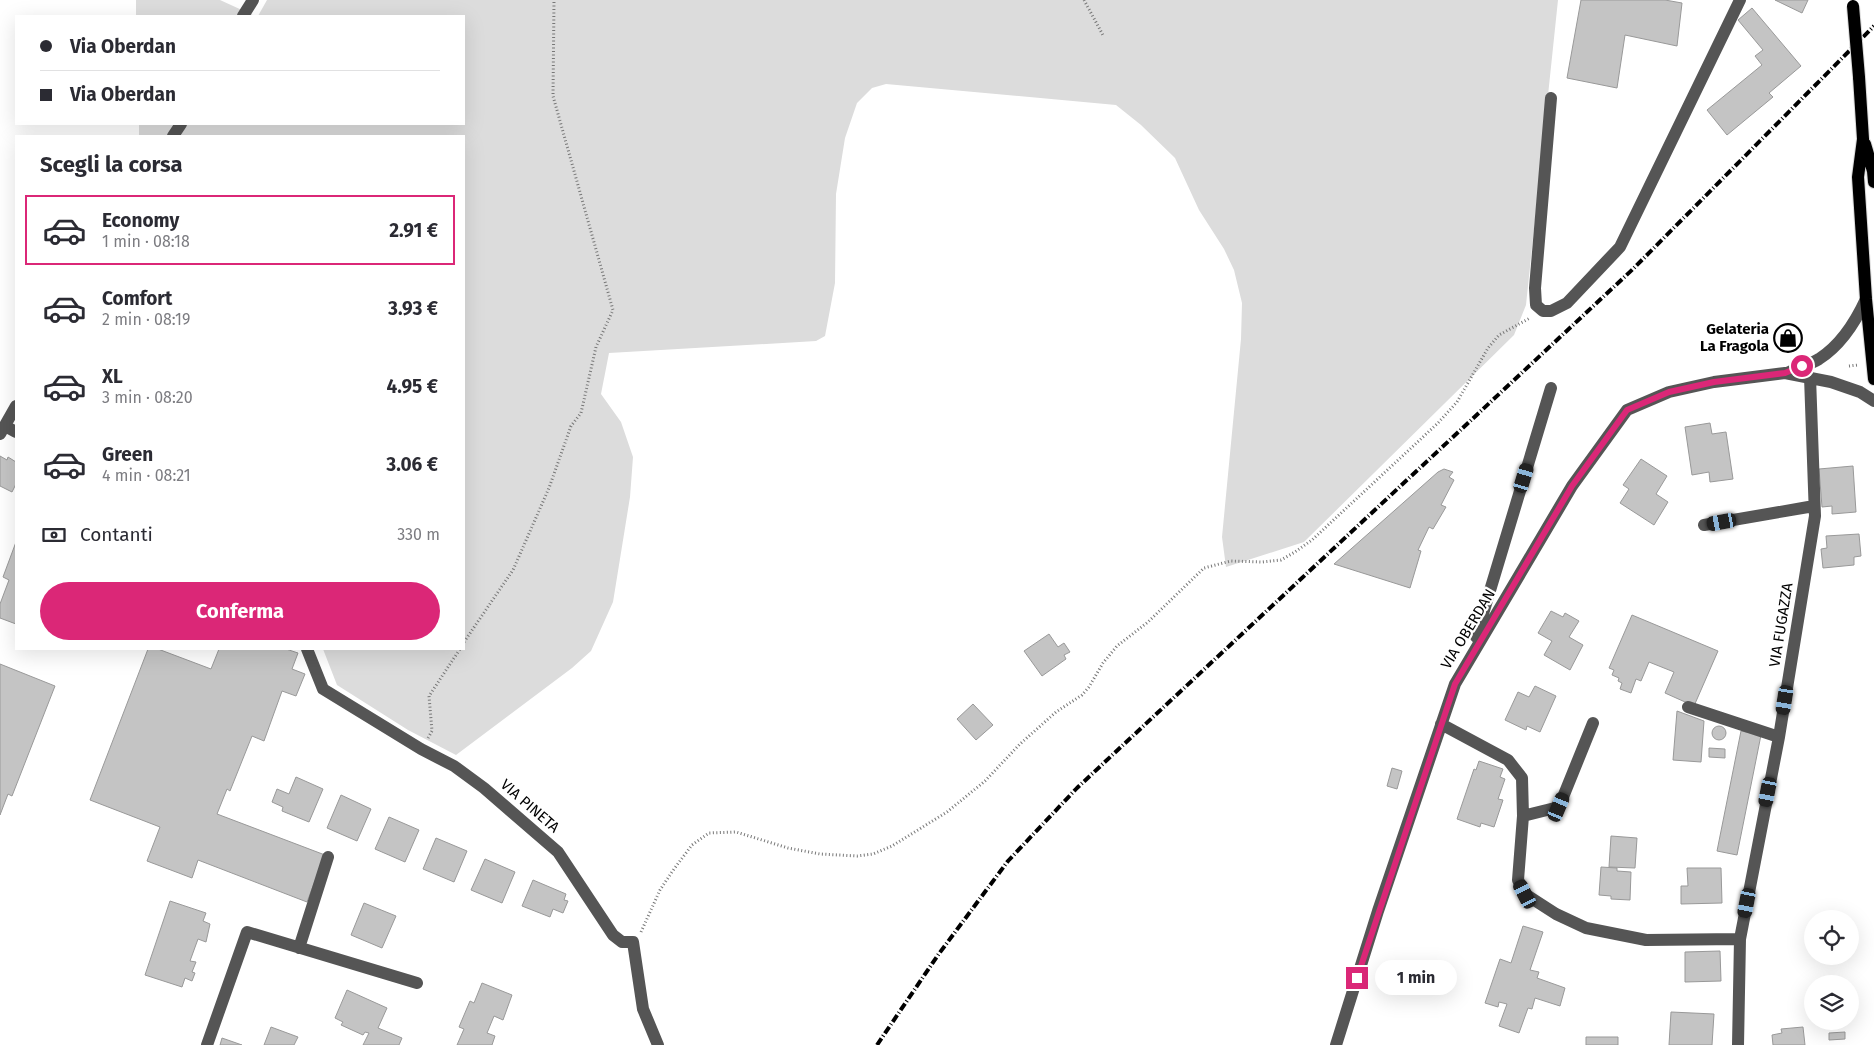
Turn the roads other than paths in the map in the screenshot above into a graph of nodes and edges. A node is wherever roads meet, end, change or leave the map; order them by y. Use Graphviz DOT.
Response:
graph roads {
  1 [pos="253,0"];
  2 [pos="1740,0"];
  3 [pos="1852,3"];
  4 [pos="244,15"];
  5 [pos="1552,98"];
  6 [pos="1863,140"];
  7 [pos="1874,182"];
  8 [pos="1866,299"];
  9 [pos="1785,373"];
  10 [pos="1810,377"];
  11 [pos="1874,380"];
  12 [pos="1551,388"];
  13 [pos="1874,401"];
  14 [pos="15,409"];
  15 [pos="7,431"];
  16 [pos="1814,506"];
  17 [pos="1704,525"];
  18 [pos="307,650"];
  19 [pos="1471,657"];
  20 [pos="1688,707"];
  21 [pos="1593,723"];
  22 [pos="1441,724"];
  23 [pos="1779,737"];
  24 [pos="1523,816"];
  25 [pos="328,857"];
  26 [pos="1740,939"];
  27 [pos="299,948"];
  28 [pos="417,983"];
  29 [pos="207,1045"];
  30 [pos="658,1045"];
  31 [pos="1336,1045"];
  32 [pos="1738,1045"];
  1 -- 4 [label="street"];
  2 -- 5 [label="street"];
  3 -- 6 [label="main road, bridge"];
  6 -- 7 [label="main road"];
  6 -- 8 [label="main road"];
  8 -- 9 [label="street, VIA OBERDAN"];
  8 -- 11 [label="main road"];
  9 -- 10 [label="street, VIA OBERDAN"];
  9 -- 19 [label="street, VIA OBERDAN"];
  10 -- 13 [label="street, VIA OBERDAN"];
  10 -- 16 [label="street, VIA FUGAZZA"];
  12 -- 19 [label="street"];
  14 -- 15 [label="street"];
  16 -- 17 [label="street"];
  16 -- 23 [label="street, VIA FUGAZZA"];
  18 -- 30 [label="street, VIA PINETA"];
  19 -- 22 [label="street, VIA OBERDAN"];
  20 -- 23 [label="street"];
  21 -- 24 [label="street"];
  22 -- 24 [label="street"];
  22 -- 31 [label="street, VIA OBERDAN"];
  23 -- 26 [label="street, VIA FUGAZZA"];
  24 -- 26 [label="street"];
  25 -- 27 [label="street"];
  26 -- 32 [label="street, VIA FUGAZZA"];
  27 -- 28 [label="street"];
  27 -- 29 [label="street"];
}
